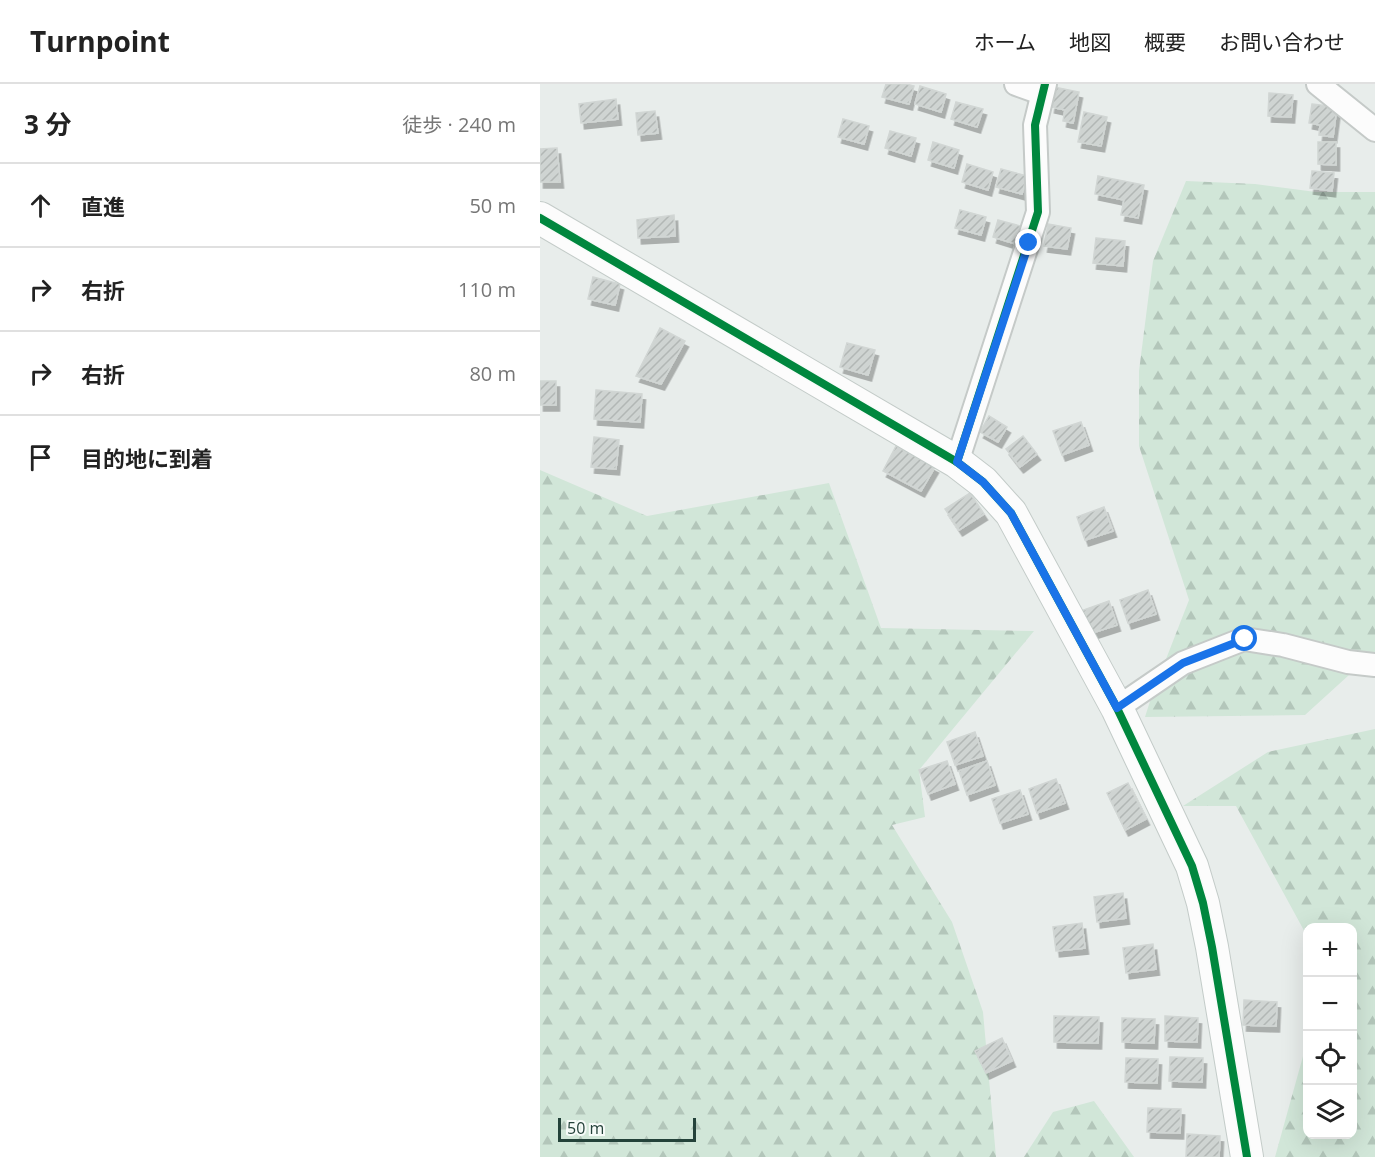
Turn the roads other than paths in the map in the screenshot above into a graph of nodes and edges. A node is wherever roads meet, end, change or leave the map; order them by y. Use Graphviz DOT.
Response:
graph roads {
  1 [pos="1016,84"];
  2 [pos="1318,84"];
  3 [pos="1043,89"];
  4 [pos="1375,130"];
  5 [pos="540,218"];
  6 [pos="957,462"];
  7 [pos="1375,665"];
  8 [pos="1117,708"];
  9 [pos="1247,1157"];
  1 -- 3 [label="street"];
  2 -- 4 [label="street"];
  3 -- 6 [label="street"];
  5 -- 6 [label="street"];
  6 -- 8 [label="street"];
  7 -- 8 [label="street"];
  8 -- 9 [label="street"];
}
